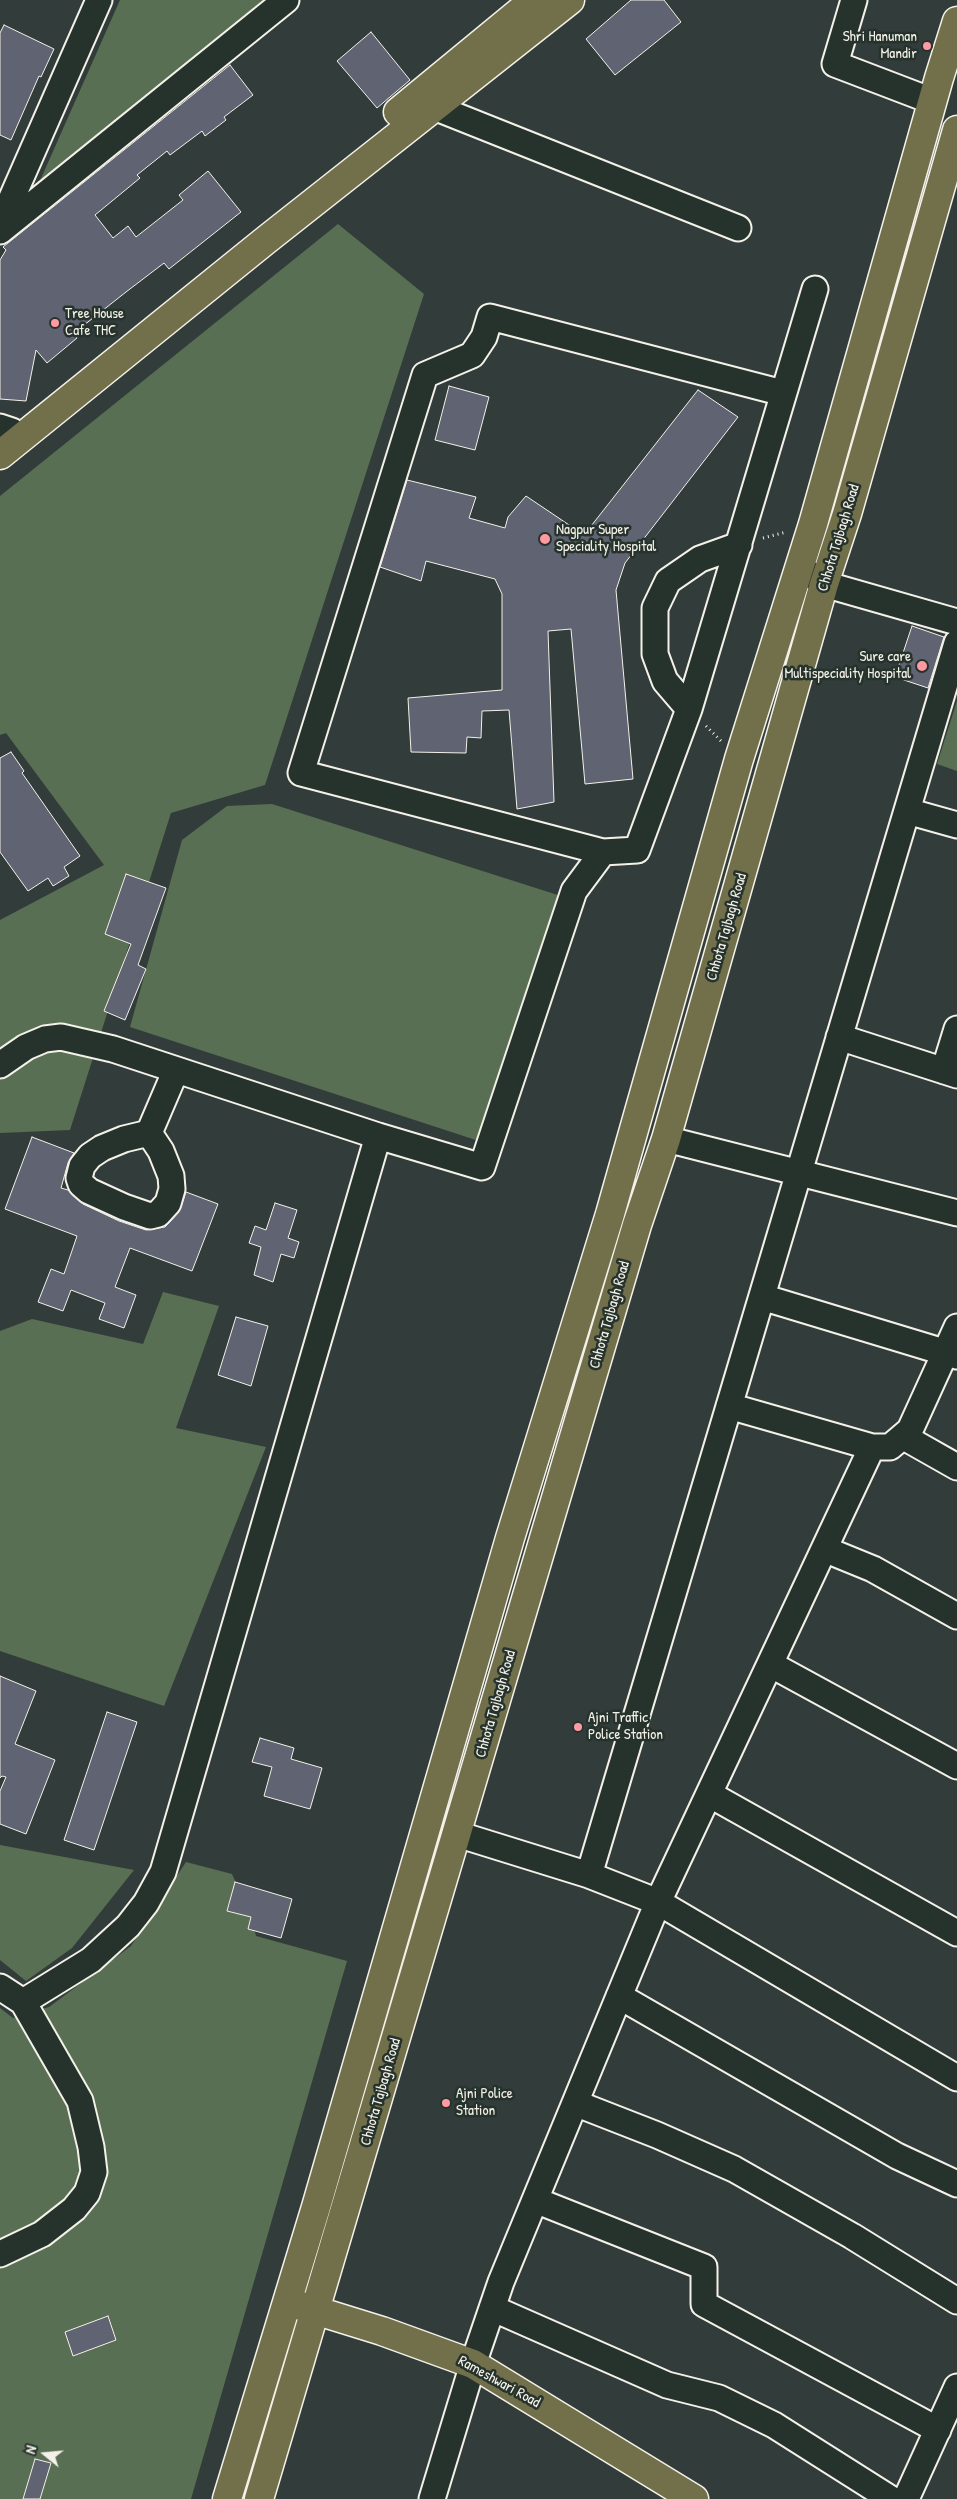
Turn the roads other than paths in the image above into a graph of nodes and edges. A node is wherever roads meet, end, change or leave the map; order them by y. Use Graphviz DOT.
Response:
graph roads {
  1 [pos="99,0"];
  2 [pos="286,0"];
  3 [pos="533,0"];
  4 [pos="570,0"];
  5 [pos="854,0"];
  6 [pos="957,22"];
  7 [pos="932,101"];
  8 [pos="434,107"];
  9 [pos="957,130"];
  10 [pos="0,225"];
  11 [pos="738,228"];
  12 [pos="0,231"];
  13 [pos="815,289"];
  14 [pos="783,393"];
  15 [pos="4,433"];
  16 [pos="0,456"];
  17 [pos="738,546"];
  18 [pos="798,567"];
  19 [pos="824,584"];
  20 [pos="957,622"];
  21 [pos="957,643"];
  22 [pos="689,709"];
  23 [pos="907,811"];
  24 [pos="957,825"];
  25 [pos="603,852"];
  26 [pos="957,1029"];
  27 [pos="839,1037"];
  28 [pos="0,1064"];
  29 [pos="176,1070"];
  30 [pos="951,1073"];
  31 [pos="634,1130"];
  32 [pos="149,1133"];
  33 [pos="378,1136"];
  34 [pos="666,1139"];
  35 [pos="799,1172"];
  36 [pos="957,1213"];
  37 [pos="762,1297"];
  38 [pos="957,1327"];
  39 [pos="952,1354"];
  40 [pos="729,1406"];
  41 [pos="904,1437"];
  42 [pos="872,1447"];
  43 [pos="957,1467"];
  44 [pos="824,1549"];
  45 [pos="957,1616"];
  46 [pos="770,1664"];
  47 [pos="957,1766"];
  48 [pos="709,1794"];
  49 [pos="457,1834"];
  50 [pos="589,1876"];
  51 [pos="658,1902"];
  52 [pos="957,1933"];
  53 [pos="0,1987"];
  54 [pos="619,1996"];
  55 [pos="23,2002"];
  56 [pos="957,2078"];
  57 [pos="575,2103"];
  58 [pos="957,2184"];
  59 [pos="535,2200"];
  60 [pos="0,2254"];
  61 [pos="957,2301"];
  62 [pos="287,2302"];
  63 [pos="492,2308"];
  64 [pos="317,2309"];
  65 [pos="473,2364"];
  66 [pos="957,2387"];
  67 [pos="938,2430"];
  68 [pos="441,2494"];
  69 [pos="917,2498"];
  70 [pos="227,2499"];
  71 [pos="259,2499"];
  72 [pos="694,2499"];
  73 [pos="891,2499"];
  1 -- 10 [label="street"];
  2 -- 12 [label="street"];
  3 -- 15 [label="main road"];
  4 -- 8 [label="main road"];
  5 -- 7 [label="street"];
  6 -- 7 [label="main road"];
  7 -- 18 [label="main road"];
  8 -- 11 [label="street"];
  8 -- 16 [label="main road"];
  9 -- 19 [label="main road, Chhota Tajbagh Road"];
  13 -- 14 [label="street"];
  14 -- 17 [label="street"];
  14 -- 25 [label="street"];
  17 -- 22 [label="street"];
  17 -- 22 [label="street"];
  18 -- 19 [label="street"];
  18 -- 31 [label="main road"];
  19 -- 20 [label="street"];
  19 -- 34 [label="main road, Chhota Tajbagh Road"];
  21 -- 23 [label="street"];
  22 -- 25 [label="street"];
  23 -- 24 [label="street"];
  23 -- 27 [label="street"];
  25 -- 33 [label="street"];
  26 -- 30 [label="street"];
  27 -- 30 [label="street"];
  27 -- 35 [label="street"];
  28 -- 29 [label="street"];
  29 -- 32 [label="street"];
  29 -- 33 [label="street"];
  31 -- 34 [label="main road"];
  31 -- 62 [label="main road"];
  33 -- 55 [label="street"];
  34 -- 35 [label="street"];
  34 -- 49 [label="main road, Chhota Tajbagh Road"];
  35 -- 36 [label="street"];
  35 -- 37 [label="street"];
  37 -- 39 [label="street"];
  37 -- 40 [label="street"];
  38 -- 39 [label="street"];
  39 -- 41 [label="street"];
  40 -- 42 [label="street"];
  40 -- 50 [label="street"];
  41 -- 42 [label="street"];
  41 -- 43 [label="street"];
  42 -- 44 [label="street"];
  44 -- 45 [label="street"];
  44 -- 46 [label="street"];
  46 -- 47 [label="street"];
  46 -- 48 [label="street"];
  48 -- 51 [label="street"];
  48 -- 52 [label="street"];
  49 -- 50 [label="street"];
  49 -- 64 [label="main road, Chhota Tajbagh Road"];
  50 -- 51 [label="street"];
  51 -- 54 [label="street"];
  51 -- 56 [label="street"];
  53 -- 55 [label="street"];
  54 -- 57 [label="street"];
  54 -- 58 [label="street"];
  55 -- 60 [label="street"];
  57 -- 59 [label="street"];
  57 -- 61 [label="street"];
  59 -- 63 [label="street"];
  59 -- 67 [label="street"];
  62 -- 64 [label="main road, Rameshwari Road"];
  62 -- 70 [label="main road"];
  63 -- 65 [label="street"];
  63 -- 73 [label="street"];
  64 -- 65 [label="main road, Rameshwari Road"];
  64 -- 71 [label="main road, Chhota Tajbagh Road"];
  65 -- 68 [label="street"];
  65 -- 72 [label="main road, Rameshwari Road"];
  66 -- 67 [label="street"];
  67 -- 69 [label="street"];
}
